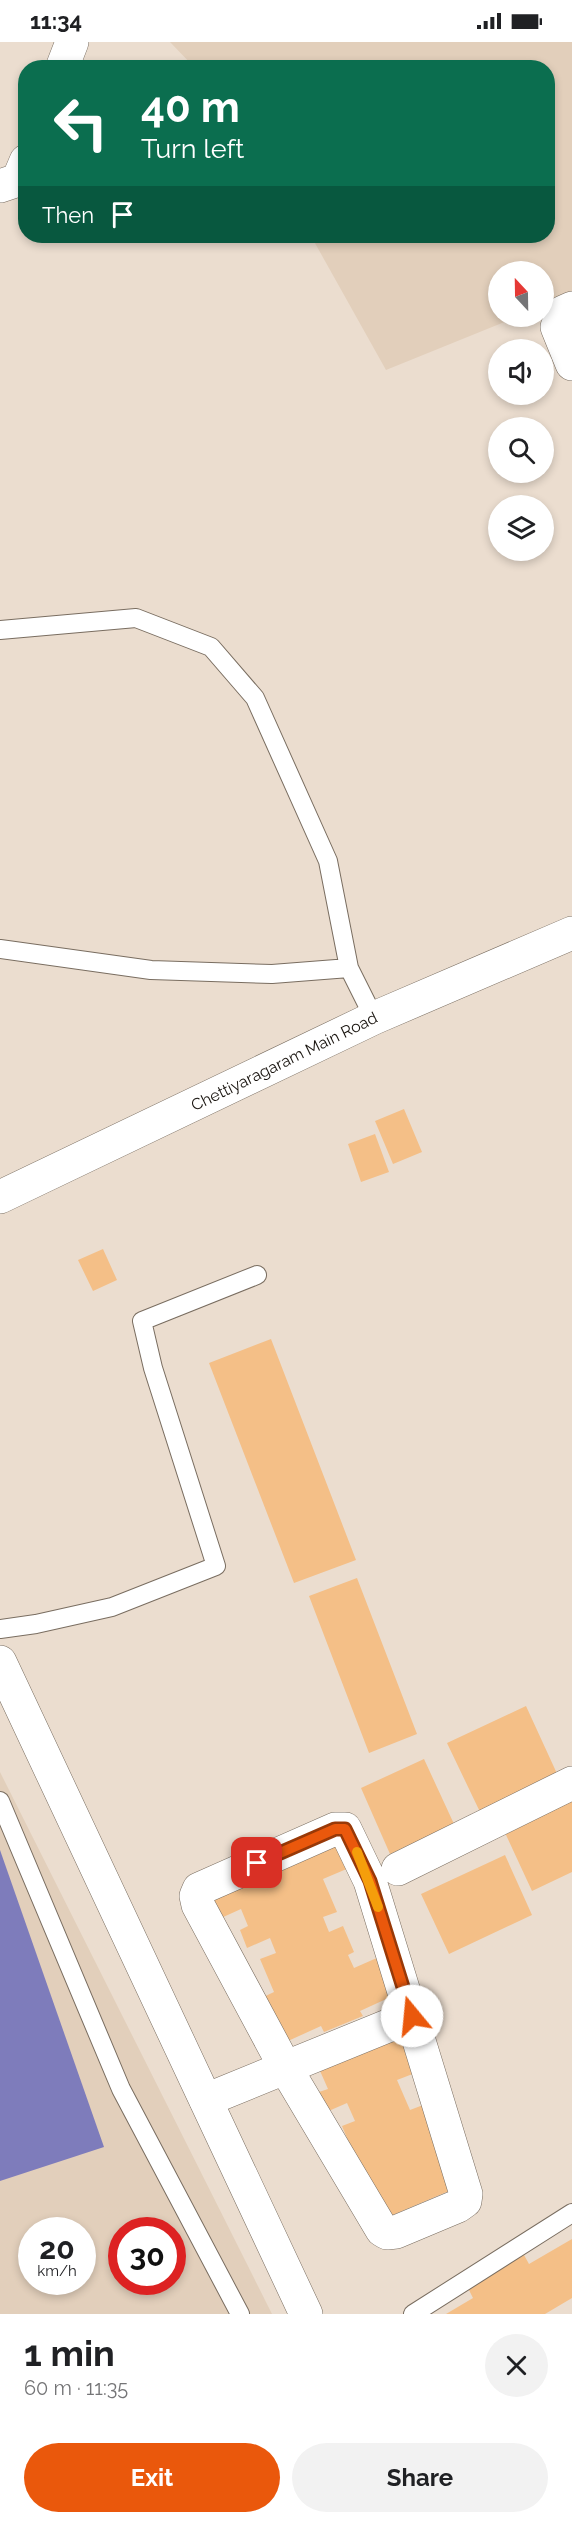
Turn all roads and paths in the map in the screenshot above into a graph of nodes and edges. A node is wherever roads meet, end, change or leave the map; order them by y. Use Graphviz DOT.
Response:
graph roads {
  1 [pos="72,42"];
  2 [pos="65,60"];
  3 [pos="18,180"];
  4 [pos="0,186"];
  5 [pos="572,308"];
  6 [pos="572,364"];
  7 [pos="0,630"];
  8 [pos="572,933"];
  9 [pos="0,949"];
  10 [pos="349,968"];
  11 [pos="374,1018"];
  12 [pos="0,1197"];
  13 [pos="257,1275"];
  14 [pos="0,1629"];
  15 [pos="0,1662"];
  16 [pos="572,1783"];
  17 [pos="0,1801"];
  18 [pos="398,1869"];
  19 [pos="412,2016"];
  20 [pos="285,2067"];
  21 [pos="206,2100"];
  22 [pos="572,2213"];
  23 [pos="240,2314"];
  24 [pos="306,2314"];
  25 [pos="412,2314"];
  1 -- 2 [label="street"];
  3 -- 4 [label="street"];
  5 -- 6 [label="street"];
  7 -- 10 [label="lane"];
  8 -- 11 [label="street, Chettiyaragaram Main Road"];
  9 -- 10 [label="lane"];
  10 -- 11 [label="lane"];
  11 -- 12 [label="street, Chettiyaragaram Main Road"];
  13 -- 14 [label="lane"];
  15 -- 21 [label="street"];
  16 -- 18 [label="street"];
  17 -- 23 [label="lane"];
  19 -- 20 [label="street"];
  19 -- 20 [label="street"];
  19 -- 20 [label="street"];
  20 -- 21 [label="street"];
  21 -- 24 [label="street"];
  22 -- 25 [label="lane"];
}
